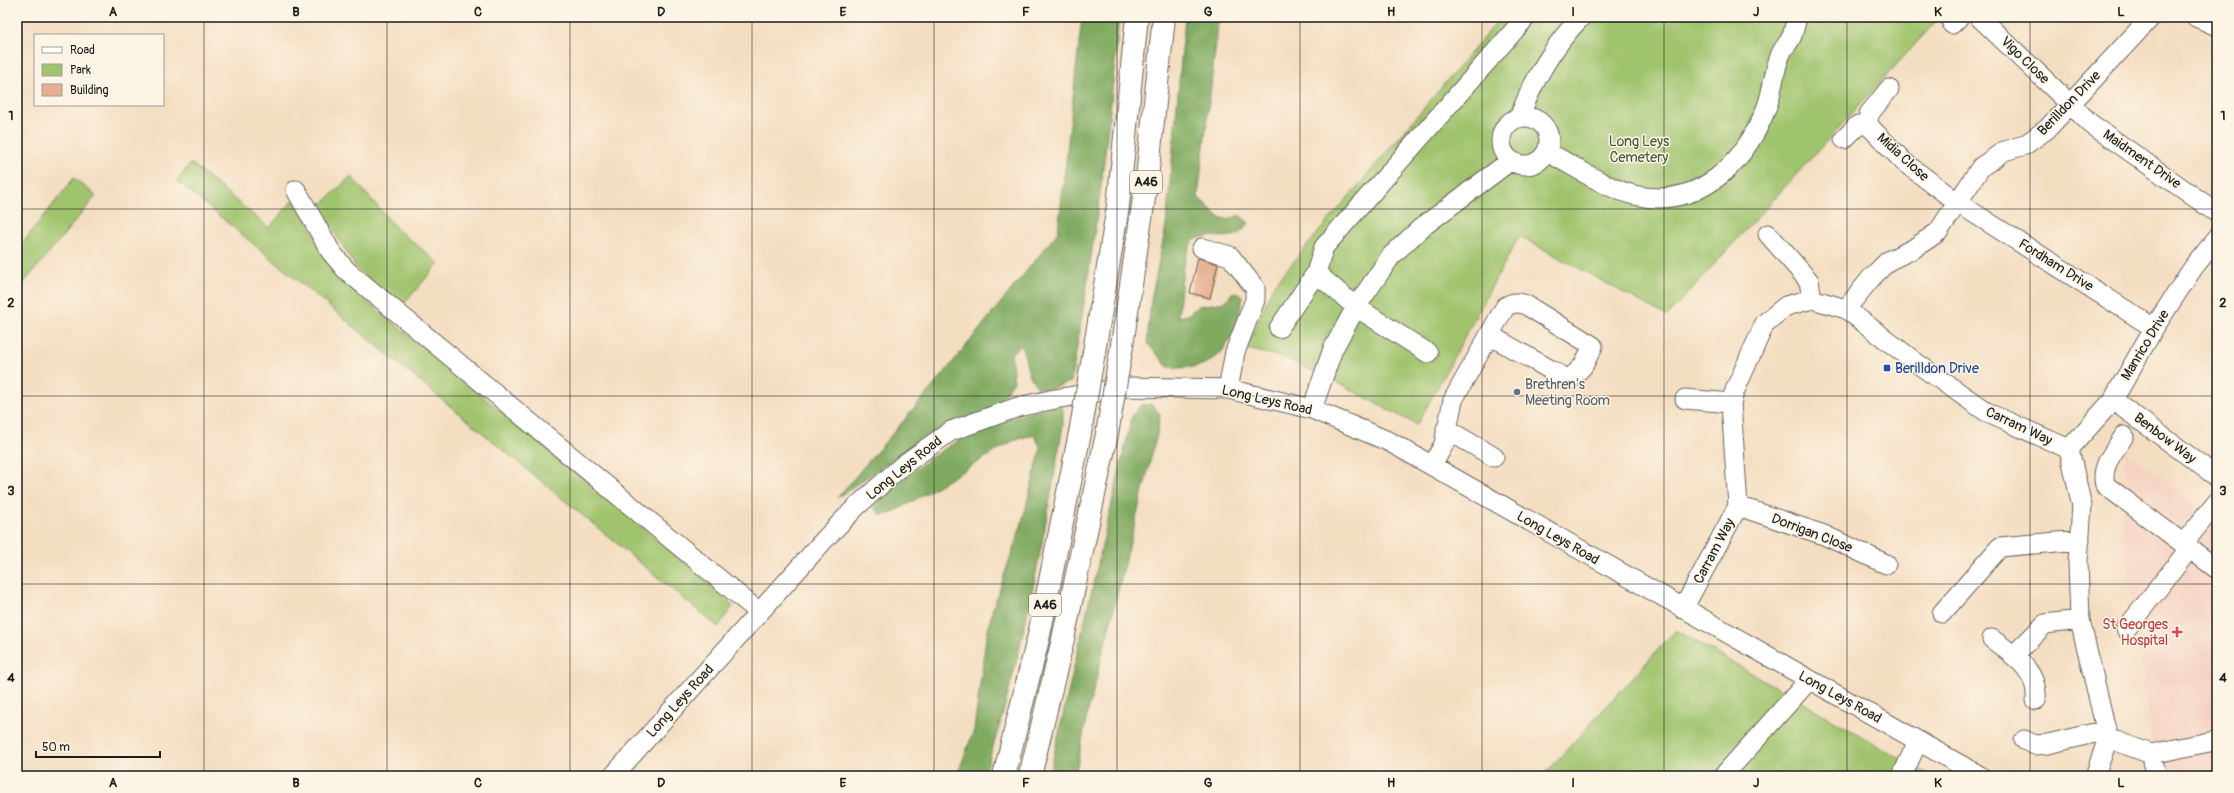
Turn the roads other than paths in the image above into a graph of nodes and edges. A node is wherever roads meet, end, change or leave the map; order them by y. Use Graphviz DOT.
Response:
graph roads {
  1 [pos="1137,17"];
  2 [pos="1164,17"];
  3 [pos="1526,17"];
  4 [pos="1581,17"];
  5 [pos="1797,17"];
  6 [pos="1980,17"];
  7 [pos="2151,17"];
  8 [pos="2196,17"];
  9 [pos="2217,26"];
  10 [pos="1889,89"];
  11 [pos="2070,103"];
  12 [pos="1519,118"];
  13 [pos="1868,125"];
  14 [pos="1844,139"];
  15 [pos="1547,152"];
  16 [pos="1510,160"];
  17 [pos="296,190"];
  18 [pos="1958,203"];
  19 [pos="2217,213"];
  20 [pos="1768,234"];
  21 [pos="2217,238"];
  22 [pos="1202,248"];
  23 [pos="1316,273"];
  24 [pos="1812,299"];
  25 [pos="1356,307"];
  26 [pos="1846,309"];
  27 [pos="1279,328"];
  28 [pos="2154,328"];
  29 [pos="1491,336"];
  30 [pos="1428,353"];
  31 [pos="1228,389"];
  32 [pos="1684,399"];
  33 [pos="2113,400"];
  34 [pos="1731,402"];
  35 [pos="1312,409"];
  36 [pos="1446,428"];
  37 [pos="2124,436"];
  38 [pos="2069,449"];
  39 [pos="1494,457"];
  40 [pos="1432,466"];
  41 [pos="2217,477"];
  42 [pos="2217,502"];
  43 [pos="1738,506"];
  44 [pos="2080,540"];
  45 [pos="2187,546"];
  46 [pos="1886,564"];
  47 [pos="2217,568"];
  48 [pos="1683,609"];
  49 [pos="759,612"];
  50 [pos="1942,613"];
  51 [pos="2080,620"];
  52 [pos="2126,629"];
  53 [pos="1992,639"];
  54 [pos="2014,655"];
  55 [pos="1809,680"];
  56 [pos="2036,700"];
  57 [pos="2108,734"];
  58 [pos="2024,740"];
  59 [pos="1918,741"];
  60 [pos="2214,741"];
  61 [pos="2151,754"];
  62 [pos="613,776"];
  63 [pos="1004,776"];
  64 [pos="1030,776"];
  65 [pos="1723,776"];
  66 [pos="1902,776"];
  67 [pos="1980,776"];
  68 [pos="2095,776"];
  69 [pos="2157,776"];
  1 -- 63 [label="highway, A46, bridge"];
  2 -- 64 [label="highway, A46, bridge"];
  3 -- 23 [label="street"];
  4 -- 12 [label="street"];
  5 -- 15 [label="street"];
  6 -- 11 [label="street, Vigo Close"];
  7 -- 11 [label="street, Berilldon Drive"];
  8 -- 9 [label="street"];
  10 -- 13 [label="street"];
  11 -- 18 [label="street, Berilldon Drive"];
  11 -- 19 [label="street, Maidment Drive"];
  12 -- 15 [label="street"];
  12 -- 16 [label="street"];
  13 -- 14 [label="street"];
  13 -- 18 [label="street, Midia Close"];
  15 -- 16 [label="street"];
  16 -- 25 [label="street"];
  17 -- 49 [label="street"];
  18 -- 26 [label="street, Berilldon Drive"];
  18 -- 28 [label="street, Fordham Drive"];
  20 -- 24 [label="street"];
  21 -- 28 [label="street, Manrico Drive"];
  22 -- 31 [label="street"];
  23 -- 25 [label="street"];
  23 -- 27 [label="street"];
  24 -- 26 [label="street, Carram Way"];
  24 -- 34 [label="street, Carram Way"];
  25 -- 30 [label="street"];
  25 -- 35 [label="street"];
  26 -- 38 [label="street, Carram Way"];
  28 -- 33 [label="street, Manrico Drive"];
  29 -- 29 [label="street"];
  29 -- 36 [label="street"];
  31 -- 35 [label="street, Long Leys Road"];
  31 -- 49 [label="street, Long Leys Road"];
  32 -- 34 [label="street"];
  33 -- 38 [label="street, Manrico Drive"];
  33 -- 41 [label="street, Benbow Way"];
  34 -- 43 [label="street, Carram Way"];
  35 -- 40 [label="street, Long Leys Road"];
  36 -- 39 [label="street"];
  36 -- 40 [label="street"];
  37 -- 45 [label="street"];
  38 -- 44 [label="street, Carram Way"];
  40 -- 48 [label="street, Long Leys Road"];
  42 -- 45 [label="street"];
  43 -- 46 [label="street, Dorrigan Close"];
  43 -- 48 [label="street, Carram Way"];
  44 -- 50 [label="street"];
  44 -- 51 [label="street, Carram Way"];
  45 -- 47 [label="street"];
  45 -- 52 [label="street"];
  48 -- 55 [label="street, Long Leys Road"];
  49 -- 62 [label="street, Long Leys Road"];
  51 -- 54 [label="street"];
  51 -- 57 [label="street, Carram Way"];
  53 -- 54 [label="street"];
  54 -- 56 [label="street"];
  55 -- 59 [label="street, Long Leys Road"];
  55 -- 65 [label="street"];
  57 -- 58 [label="street"];
  57 -- 61 [label="street"];
  57 -- 68 [label="street"];
  59 -- 66 [label="street"];
  59 -- 67 [label="street, Long Leys Road"];
  60 -- 61 [label="street"];
  61 -- 69 [label="street"];
}
